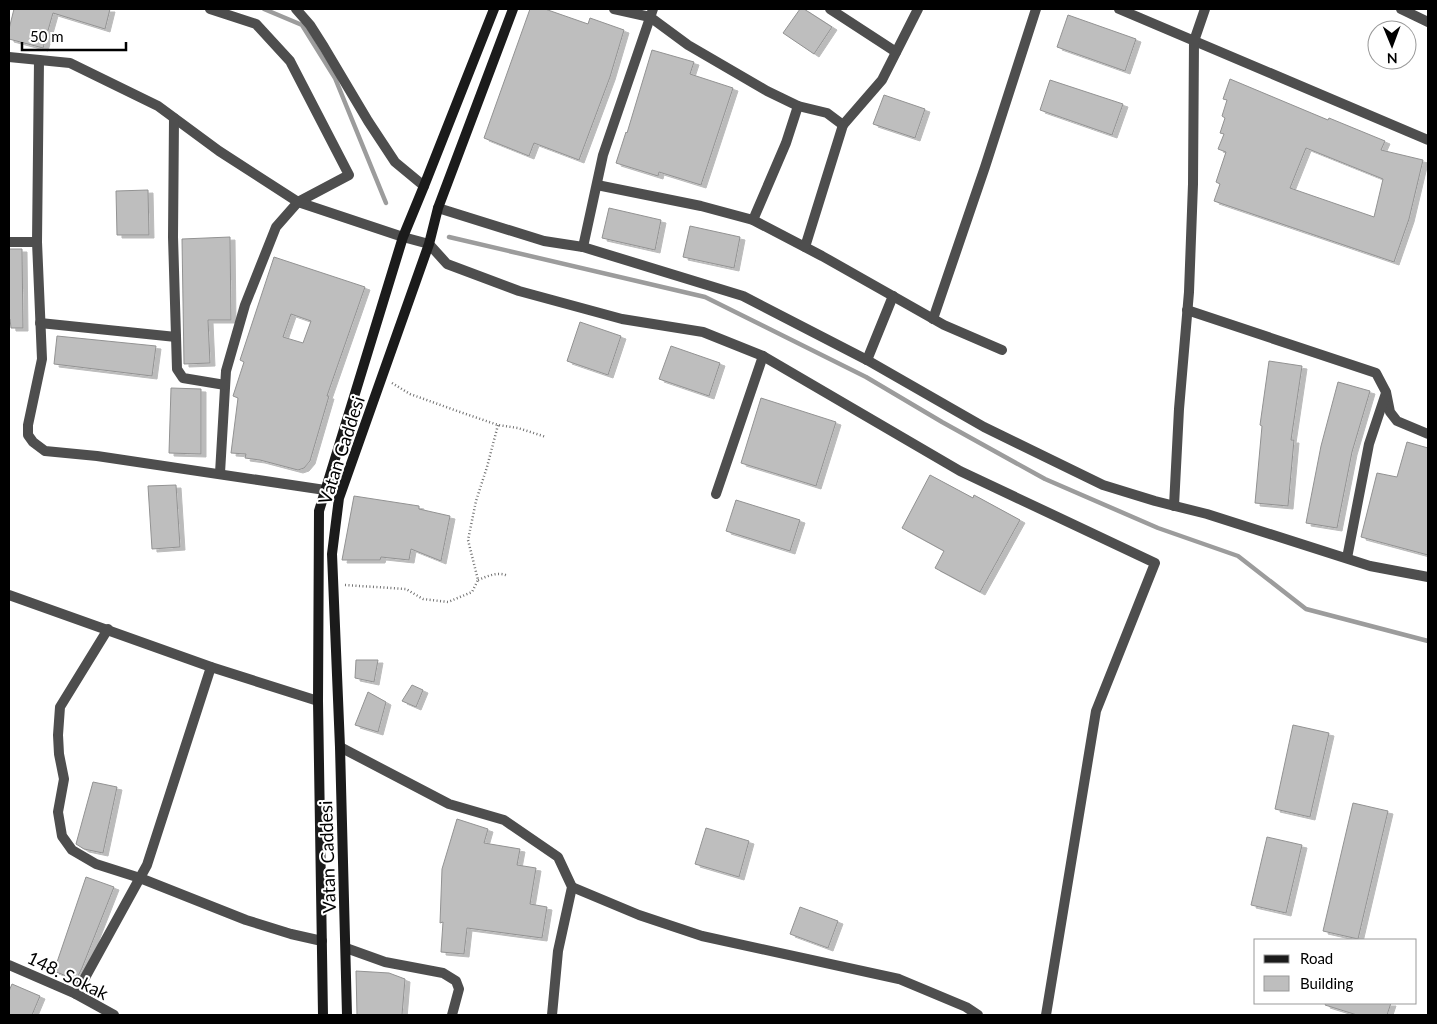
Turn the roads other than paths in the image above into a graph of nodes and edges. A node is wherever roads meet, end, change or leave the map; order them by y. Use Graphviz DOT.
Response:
graph roads {
  1 [pos="210,9"];
  2 [pos="296,9"];
  3 [pos="494,9"];
  4 [pos="513,9"];
  5 [pos="614,9"];
  6 [pos="830,9"];
  7 [pos="918,9"];
  8 [pos="1036,9"];
  9 [pos="1119,9"];
  10 [pos="1205,9"];
  11 [pos="1401,9"];
  12 [pos="651,13"];
  13 [pos="1428,22"];
  14 [pos="1194,41"];
  15 [pos="896,52"];
  16 [pos="9,57"];
  17 [pos="39,60"];
  18 [pos="798,106"];
  19 [pos="174,118"];
  20 [pos="843,124"];
  21 [pos="1428,140"];
  22 [pos="597,185"];
  23 [pos="424,186"];
  24 [pos="298,202"];
  25 [pos="438,208"];
  26 [pos="752,220"];
  27 [pos="402,237"];
  28 [pos="9,242"];
  29 [pos="36,242"];
  30 [pos="429,244"];
  31 [pos="583,247"];
  32 [pos="805,247"];
  33 [pos="893,296"];
  34 [pos="1188,310"];
  35 [pos="933,319"];
  36 [pos="40,323"];
  37 [pos="176,337"];
  38 [pos="1002,350"];
  39 [pos="763,356"];
  40 [pos="868,360"];
  41 [pos="225,385"];
  42 [pos="1386,392"];
  43 [pos="1428,434"];
  44 [pos="220,473"];
  45 [pos="325,490"];
  46 [pos="716,494"];
  47 [pos="1174,506"];
  48 [pos="1347,558"];
  49 [pos="1428,577"];
  50 [pos="9,595"];
  51 [pos="108,629"];
  52 [pos="211,666"];
  53 [pos="318,701"];
  54 [pos="340,747"];
  55 [pos="140,878"];
  56 [pos="572,887"];
  57 [pos="322,941"];
  58 [pos="346,948"];
  59 [pos="9,965"];
  60 [pos="76,994"];
  61 [pos="114,1015"];
  62 [pos="323,1015"];
  63 [pos="347,1015"];
  64 [pos="452,1015"];
  65 [pos="552,1015"];
  66 [pos="978,1015"];
  67 [pos="1046,1015"];
  1 -- 24 [label="street"];
  2 -- 23 [label="street"];
  3 -- 23 [label="main road, Vatan Caddesi"];
  4 -- 25 [label="main road, Vatan Caddesi"];
  5 -- 12 [label="street"];
  6 -- 15 [label="street"];
  7 -- 15 [label="street"];
  8 -- 35 [label="street"];
  9 -- 14 [label="street"];
  10 -- 14 [label="street"];
  11 -- 13 [label="street"];
  12 -- 18 [label="street"];
  12 -- 22 [label="street"];
  14 -- 21 [label="street"];
  14 -- 34 [label="street"];
  15 -- 20 [label="street"];
  16 -- 17 [label="street"];
  17 -- 19 [label="street"];
  17 -- 29 [label="street"];
  18 -- 20 [label="street"];
  18 -- 26 [label="street"];
  19 -- 24 [label="street"];
  19 -- 37 [label="street"];
  20 -- 32 [label="street"];
  22 -- 26 [label="street"];
  22 -- 31 [label="street"];
  23 -- 27 [label="main road, Vatan Caddesi"];
  24 -- 27 [label="street"];
  24 -- 41 [label="street"];
  25 -- 30 [label="main road, Vatan Caddesi"];
  25 -- 31 [label="street"];
  26 -- 32 [label="street"];
  27 -- 30 [label="street"];
  27 -- 45 [label="main road, Vatan Caddesi"];
  28 -- 29 [label="street"];
  29 -- 36 [label="street"];
  30 -- 39 [label="street"];
  30 -- 54 [label="main road, Vatan Caddesi"];
  31 -- 40 [label="street"];
  32 -- 33 [label="street"];
  33 -- 35 [label="street"];
  33 -- 40 [label="street"];
  34 -- 42 [label="street"];
  34 -- 47 [label="street"];
  35 -- 38 [label="street"];
  36 -- 37 [label="street"];
  36 -- 44 [label="street"];
  37 -- 41 [label="street"];
  39 -- 46 [label="street"];
  39 -- 67 [label="street"];
  40 -- 47 [label="street"];
  41 -- 44 [label="street"];
  42 -- 43 [label="street"];
  42 -- 48 [label="street"];
  44 -- 45 [label="street"];
  45 -- 53 [label="main road, Vatan Caddesi"];
  47 -- 48 [label="street"];
  48 -- 49 [label="street"];
  50 -- 51 [label="street"];
  51 -- 52 [label="street"];
  51 -- 55 [label="street"];
  52 -- 53 [label="street"];
  52 -- 55 [label="street"];
  53 -- 57 [label="main road, Vatan Caddesi"];
  54 -- 56 [label="street"];
  54 -- 58 [label="main road, Vatan Caddesi"];
  55 -- 57 [label="street"];
  55 -- 60 [label="street"];
  56 -- 65 [label="street"];
  56 -- 66 [label="street"];
  57 -- 62 [label="main road, Vatan Caddesi"];
  58 -- 63 [label="main road, Vatan Caddesi"];
  58 -- 64 [label="street"];
  59 -- 60 [label="street, 148. Sokak"];
  60 -- 61 [label="street, 148. Sokak"];
}
